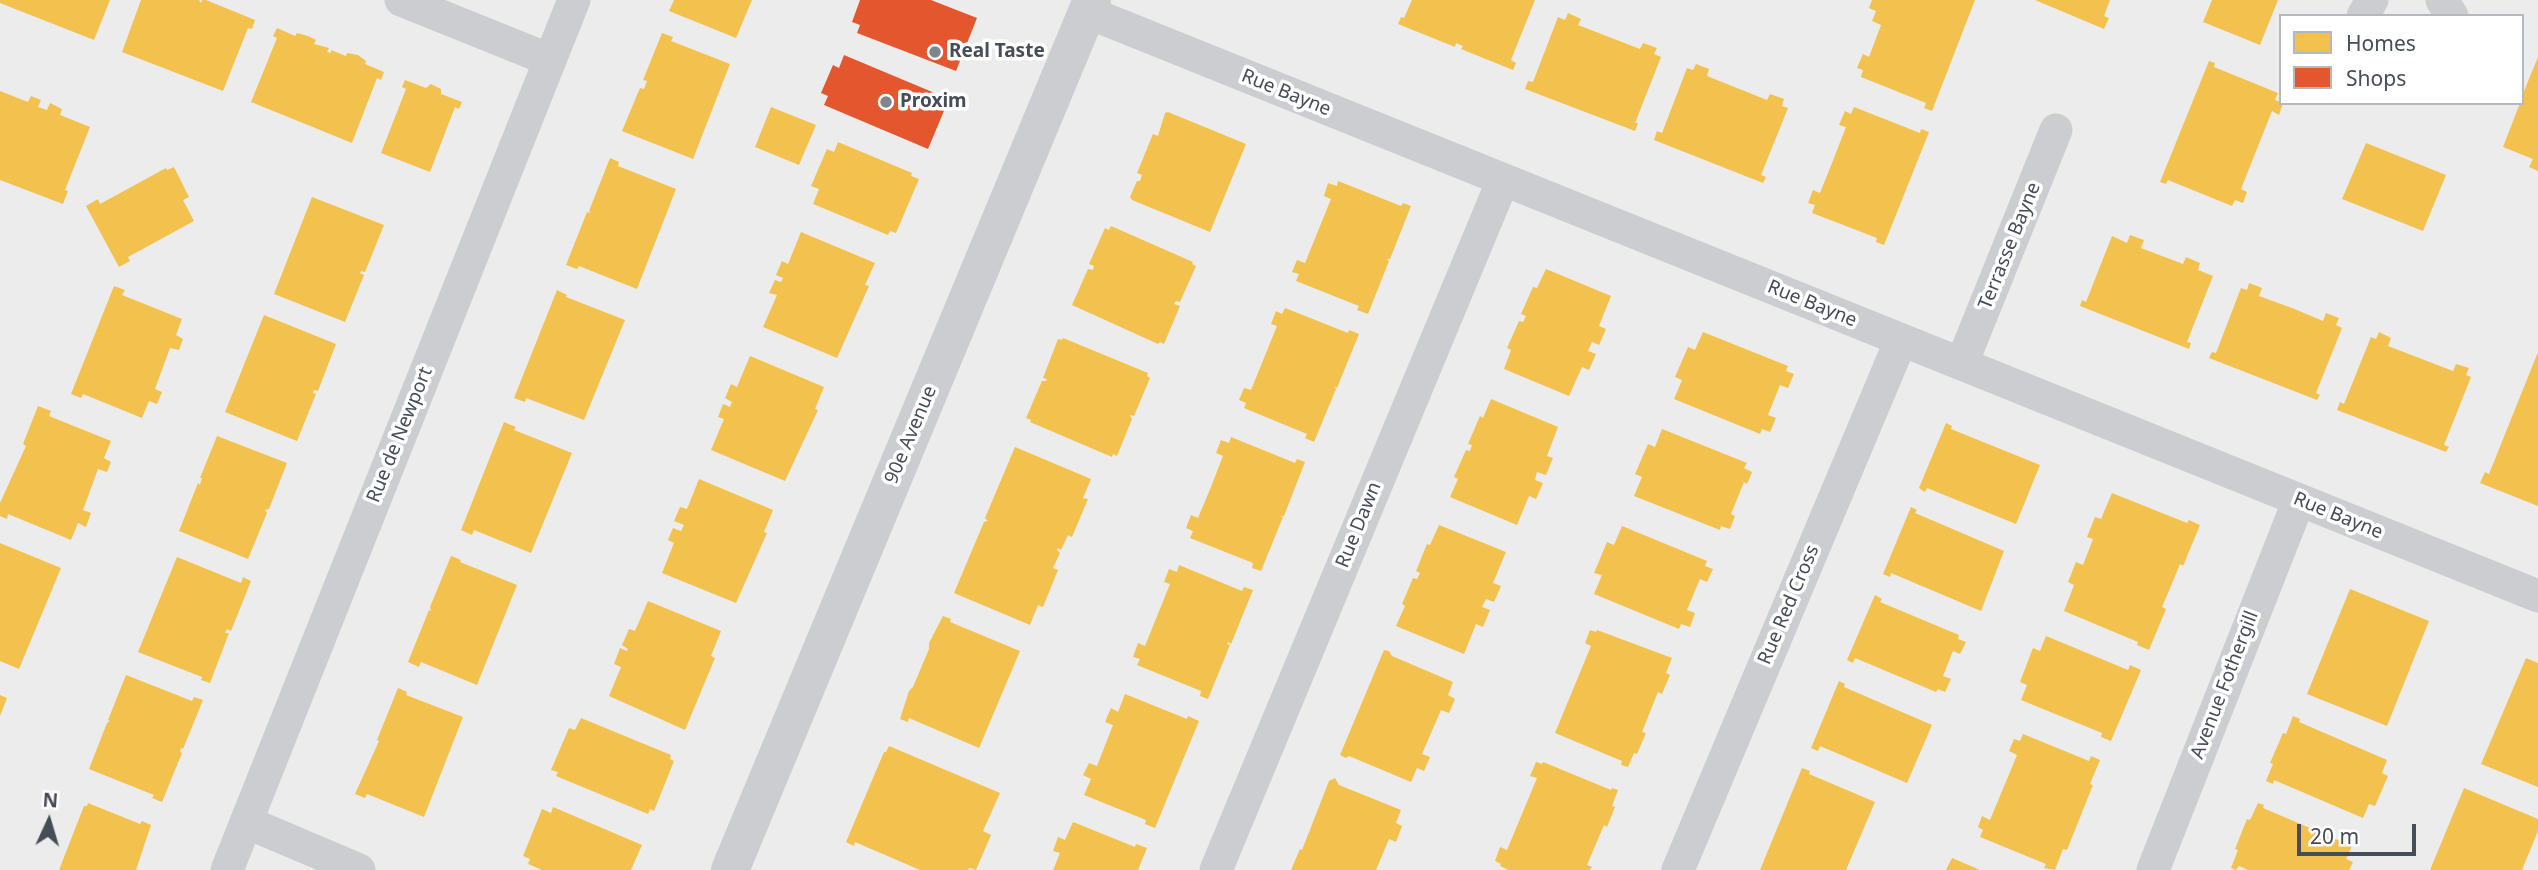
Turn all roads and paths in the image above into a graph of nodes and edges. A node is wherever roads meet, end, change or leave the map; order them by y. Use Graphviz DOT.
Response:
graph roads {
  1 [pos="401,0"];
  2 [pos="574,0"];
  3 [pos="1089,6"];
  4 [pos="550,60"];
  5 [pos="2056,130"];
  6 [pos="1503,180"];
  7 [pos="1901,340"];
  8 [pos="1962,363"];
  9 [pos="2299,500"];
  10 [pos="2538,596"];
  11 [pos="246,822"];
  12 [pos="227,870"];
  13 [pos="359,870"];
  14 [pos="730,870"];
  15 [pos="1216,870"];
  16 [pos="1678,870"];
  17 [pos="2153,870"];
  1 -- 4 [label="street"];
  2 -- 4 [label="street, Rue de Newport"];
  3 -- 6 [label="street, Rue Bayne"];
  3 -- 14 [label="street, 90e Avenue"];
  4 -- 11 [label="street, Rue de Newport"];
  5 -- 8 [label="street, Terrasse Bayne"];
  6 -- 7 [label="street, Rue Bayne"];
  6 -- 15 [label="street, Rue Dawn"];
  7 -- 8 [label="street, Rue Bayne"];
  7 -- 16 [label="street, Rue Red Cross"];
  8 -- 9 [label="street, Rue Bayne"];
  9 -- 10 [label="street, Rue Bayne"];
  9 -- 17 [label="street, Avenue Fothergill"];
  11 -- 12 [label="street, Rue de Newport"];
  11 -- 13 [label="street"];
}
